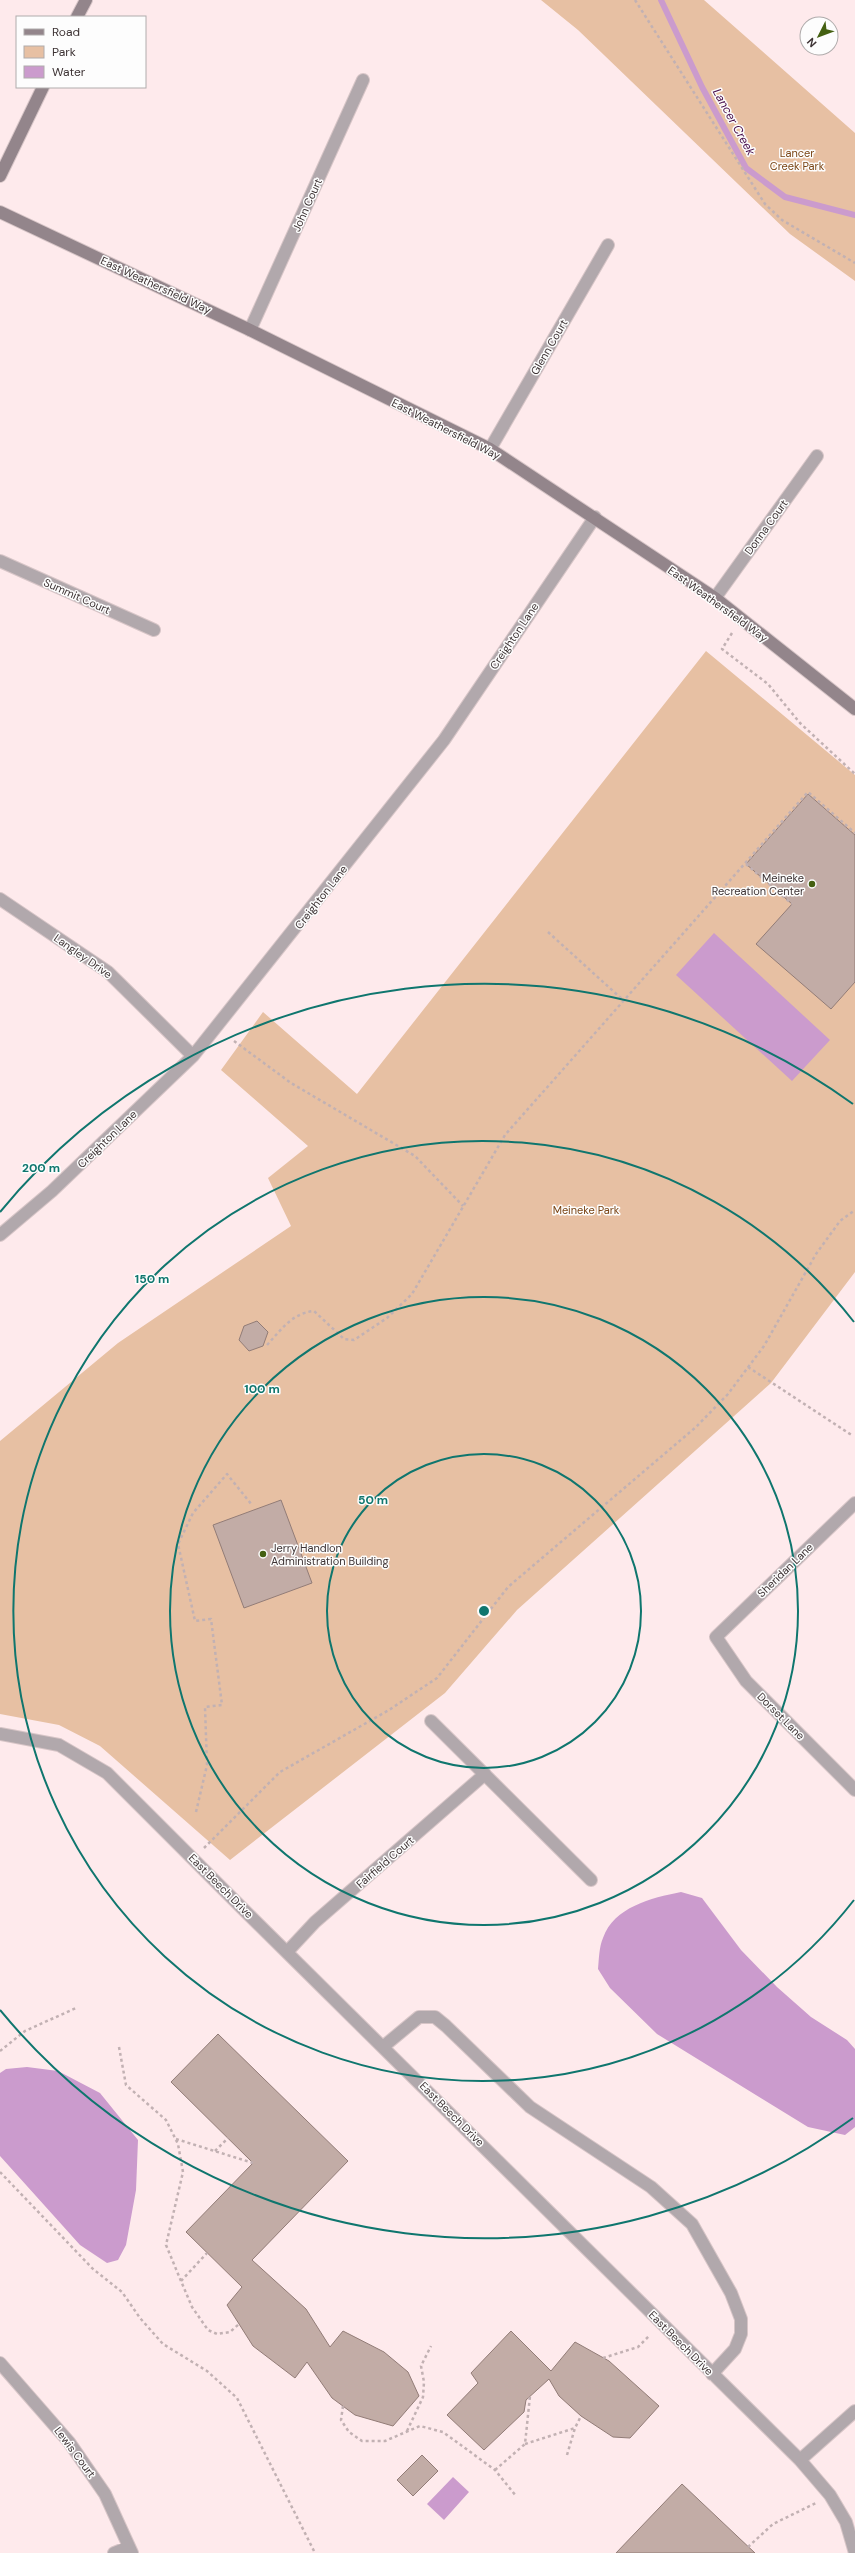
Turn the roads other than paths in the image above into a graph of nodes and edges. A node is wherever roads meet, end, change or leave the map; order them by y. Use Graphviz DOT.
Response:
graph roads {
  1 [pos="86,0"];
  2 [pos="78,16"];
  3 [pos="363,80"];
  4 [pos="43,88"];
  5 [pos="0,176"];
  6 [pos="0,212"];
  7 [pos="608,244"];
  8 [pos="250,330"];
  9 [pos="490,449"];
  10 [pos="817,456"];
  11 [pos="595,517"];
  12 [pos="0,561"];
  13 [pos="715,598"];
  14 [pos="154,630"];
  15 [pos="855,709"];
  16 [pos="0,899"];
  17 [pos="193,1056"];
  18 [pos="0,1235"];
  19 [pos="855,1503"];
  20 [pos="716,1637"];
  21 [pos="431,1720"];
  22 [pos="0,1734"];
  23 [pos="485,1774"];
  24 [pos="855,1790"];
  25 [pos="591,1880"];
  26 [pos="287,1952"];
  27 [pos="384,2046"];
  28 [pos="0,2363"];
  29 [pos="712,2374"];
  30 [pos="855,2410"];
  31 [pos="800,2460"];
  32 [pos="130,2550"];
  33 [pos="114,2553"];
  34 [pos="855,2553"];
  1 -- 2 [label="street"];
  3 -- 8 [label="street, John Court"];
  4 -- 5 [label="street"];
  6 -- 8 [label="street, East Weathersfield Way"];
  7 -- 9 [label="street, Glenn Court"];
  8 -- 9 [label="street, East Weathersfield Way"];
  9 -- 11 [label="street, East Weathersfield Way"];
  10 -- 13 [label="street, Donna Court"];
  11 -- 13 [label="street, East Weathersfield Way"];
  11 -- 17 [label="street, Creighton Lane"];
  12 -- 14 [label="street, Summit Court"];
  13 -- 15 [label="street, East Weathersfield Way"];
  16 -- 17 [label="street, Langley Drive"];
  17 -- 18 [label="street, Creighton Lane"];
  19 -- 20 [label="street, Sheridan Lane"];
  20 -- 24 [label="street, Dorset Lane"];
  21 -- 23 [label="street"];
  22 -- 26 [label="street, East Beech Drive"];
  23 -- 25 [label="street"];
  23 -- 26 [label="street, Fairfield Court"];
  26 -- 27 [label="street, East Beech Drive"];
  27 -- 29 [label="street, East Beech Drive"];
  27 -- 29 [label="street"];
  28 -- 32 [label="street, Lewis Court"];
  29 -- 31 [label="street, East Beech Drive"];
  30 -- 31 [label="street"];
  31 -- 34 [label="street, East Beech Drive"];
  32 -- 33 [label="street"];
}
